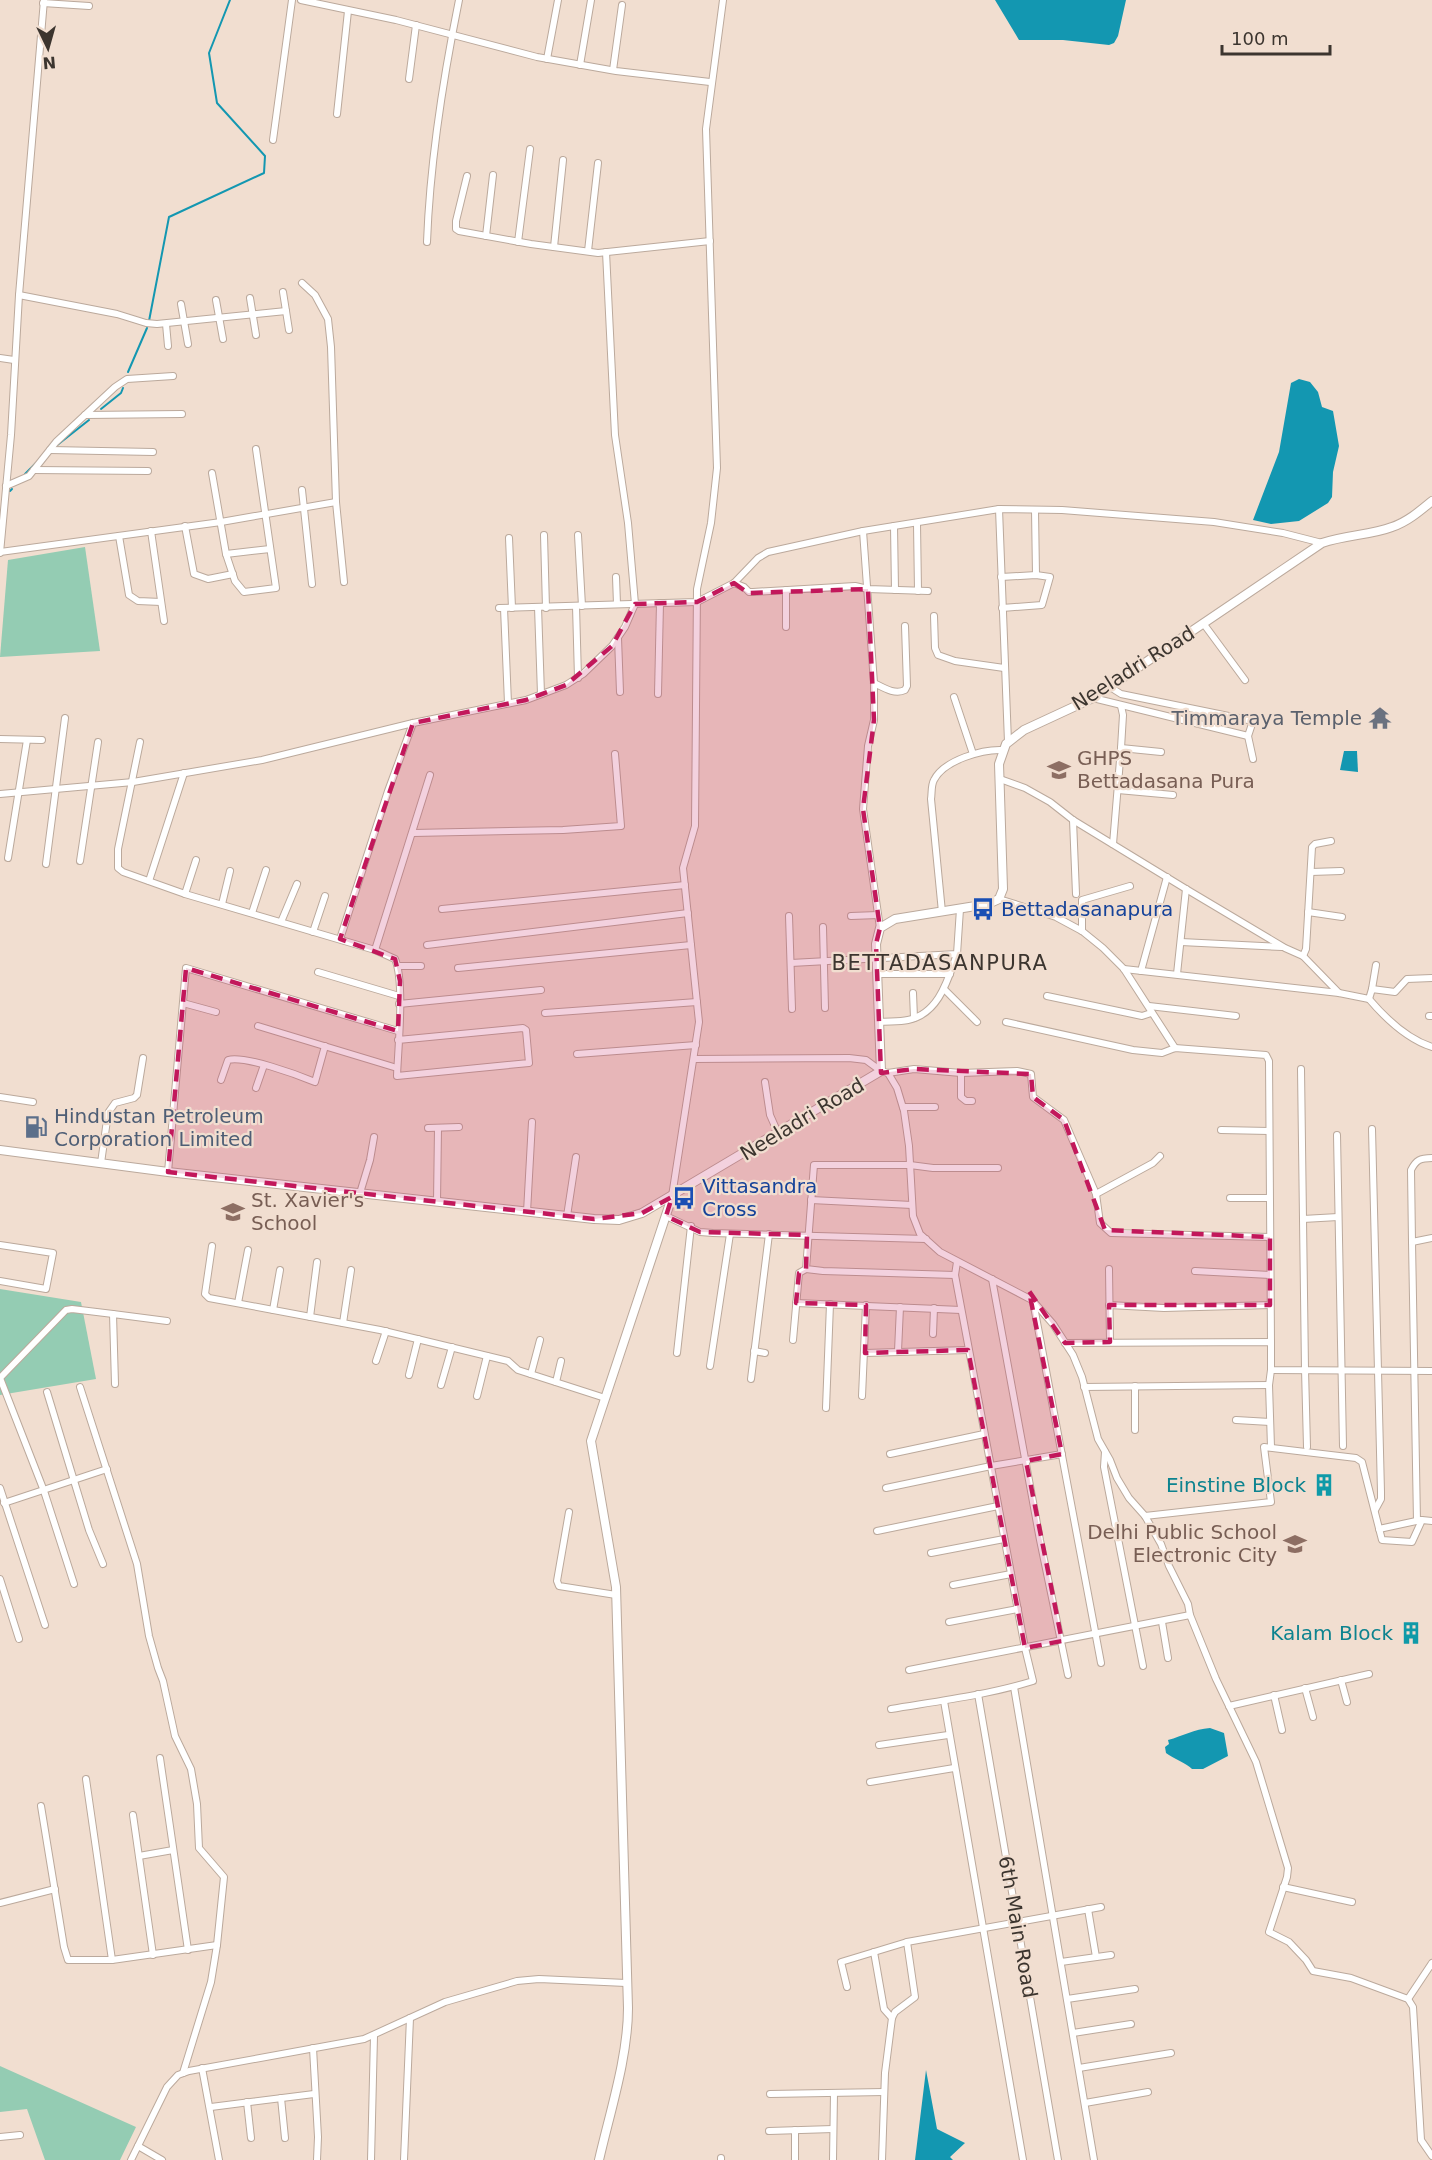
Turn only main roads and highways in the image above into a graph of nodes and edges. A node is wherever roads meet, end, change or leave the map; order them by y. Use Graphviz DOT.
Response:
graph roads {
  1 [pos="1432,501"];
  2 [pos="0,1150"];
  3 [pos="672,1197"];
  4 [pos="599,2160"];
  1 -- 3 [label="main road, Neeladri Road"];
  2 -- 3 [label="main road, Neeladri Road"];
  3 -- 4 [label="main road"];
}
